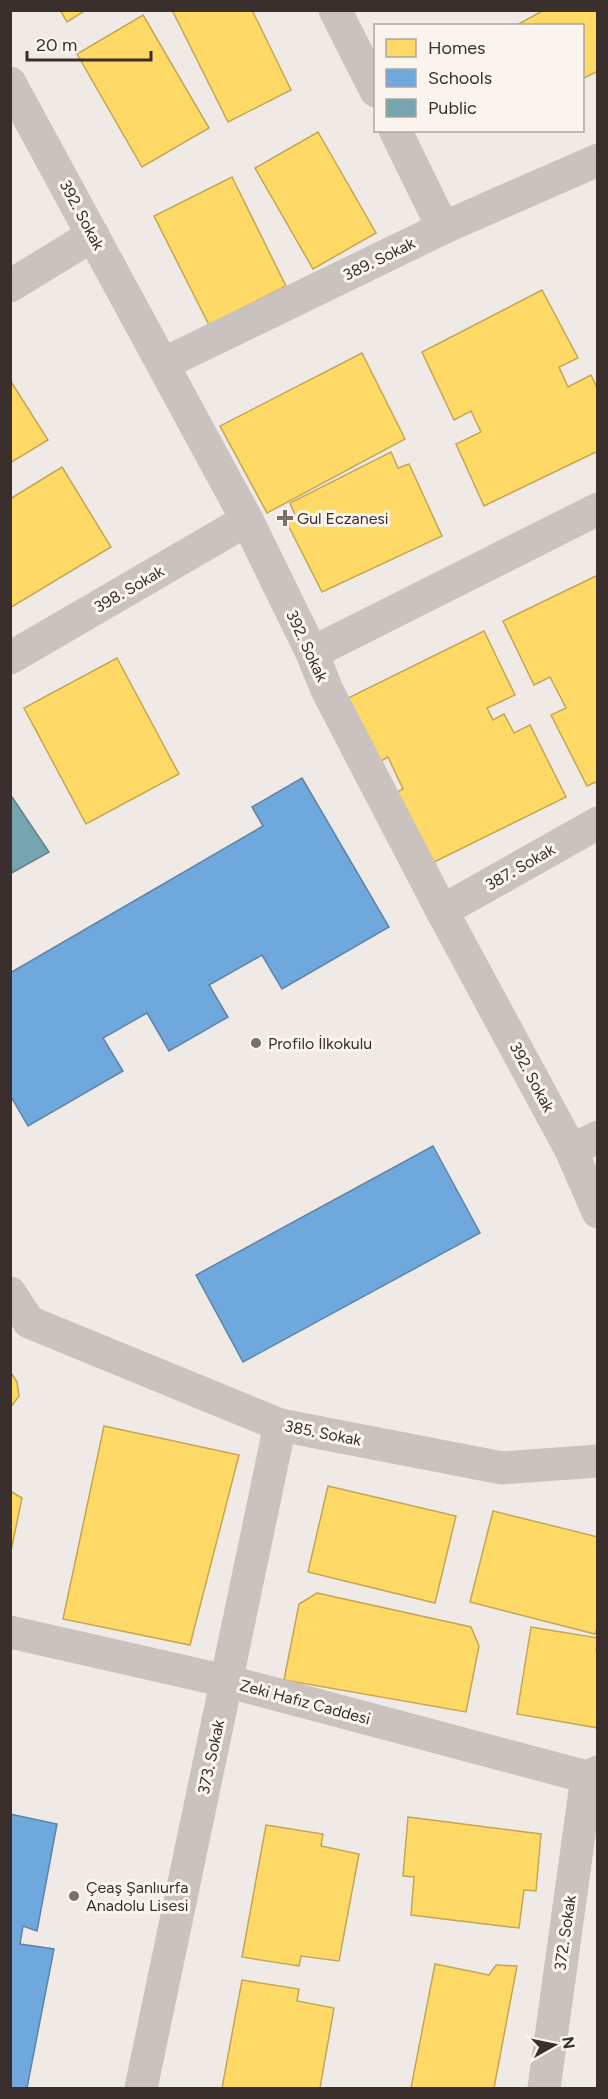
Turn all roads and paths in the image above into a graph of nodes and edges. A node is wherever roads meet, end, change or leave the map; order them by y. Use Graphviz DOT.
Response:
graph roads {
  1 [pos="335,10"];
  2 [pos="10,83"];
  3 [pos="374,89"];
  4 [pos="396,132"];
  5 [pos="597,160"];
  6 [pos="444,228"];
  7 [pos="93,235"];
  8 [pos="10,286"];
  9 [pos="163,364"];
  10 [pos="597,509"];
  11 [pos="247,520"];
  12 [pos="312,653"];
  13 [pos="10,658"];
  14 [pos="597,823"];
  15 [pos="442,911"];
  16 [pos="584,1144"];
  17 [pos="597,1212"];
  18 [pos="10,1293"];
  19 [pos="280,1425"];
  20 [pos="597,1461"];
  21 [pos="10,1632"];
  22 [pos="226,1681"];
  23 [pos="592,1774"];
  24 [pos="141,2088"];
  25 [pos="544,2088"];
  1 -- 3 [label="street"];
  2 -- 7 [label="street, 392. Sokak"];
  4 -- 6 [label="street"];
  5 -- 6 [label="street, 389. Sokak"];
  6 -- 9 [label="street, 389. Sokak"];
  7 -- 8 [label="street"];
  7 -- 9 [label="street, 392. Sokak"];
  9 -- 11 [label="street, 392. Sokak"];
  10 -- 12 [label="street"];
  11 -- 12 [label="street, 392. Sokak"];
  11 -- 13 [label="street, 398. Sokak"];
  12 -- 15 [label="street, 392. Sokak"];
  14 -- 15 [label="street, 387. Sokak"];
  15 -- 16 [label="street, 392. Sokak"];
  16 -- 17 [label="street, 392. Sokak"];
  18 -- 19 [label="street, 385. Sokak"];
  19 -- 20 [label="street, 385. Sokak"];
  19 -- 22 [label="street, 373. Sokak"];
  21 -- 22 [label="street, Zeki Hafız Caddesi"];
  22 -- 23 [label="street, Zeki Hafız Caddesi"];
  22 -- 24 [label="street, 373. Sokak"];
  23 -- 25 [label="street, 372. Sokak"];
}
